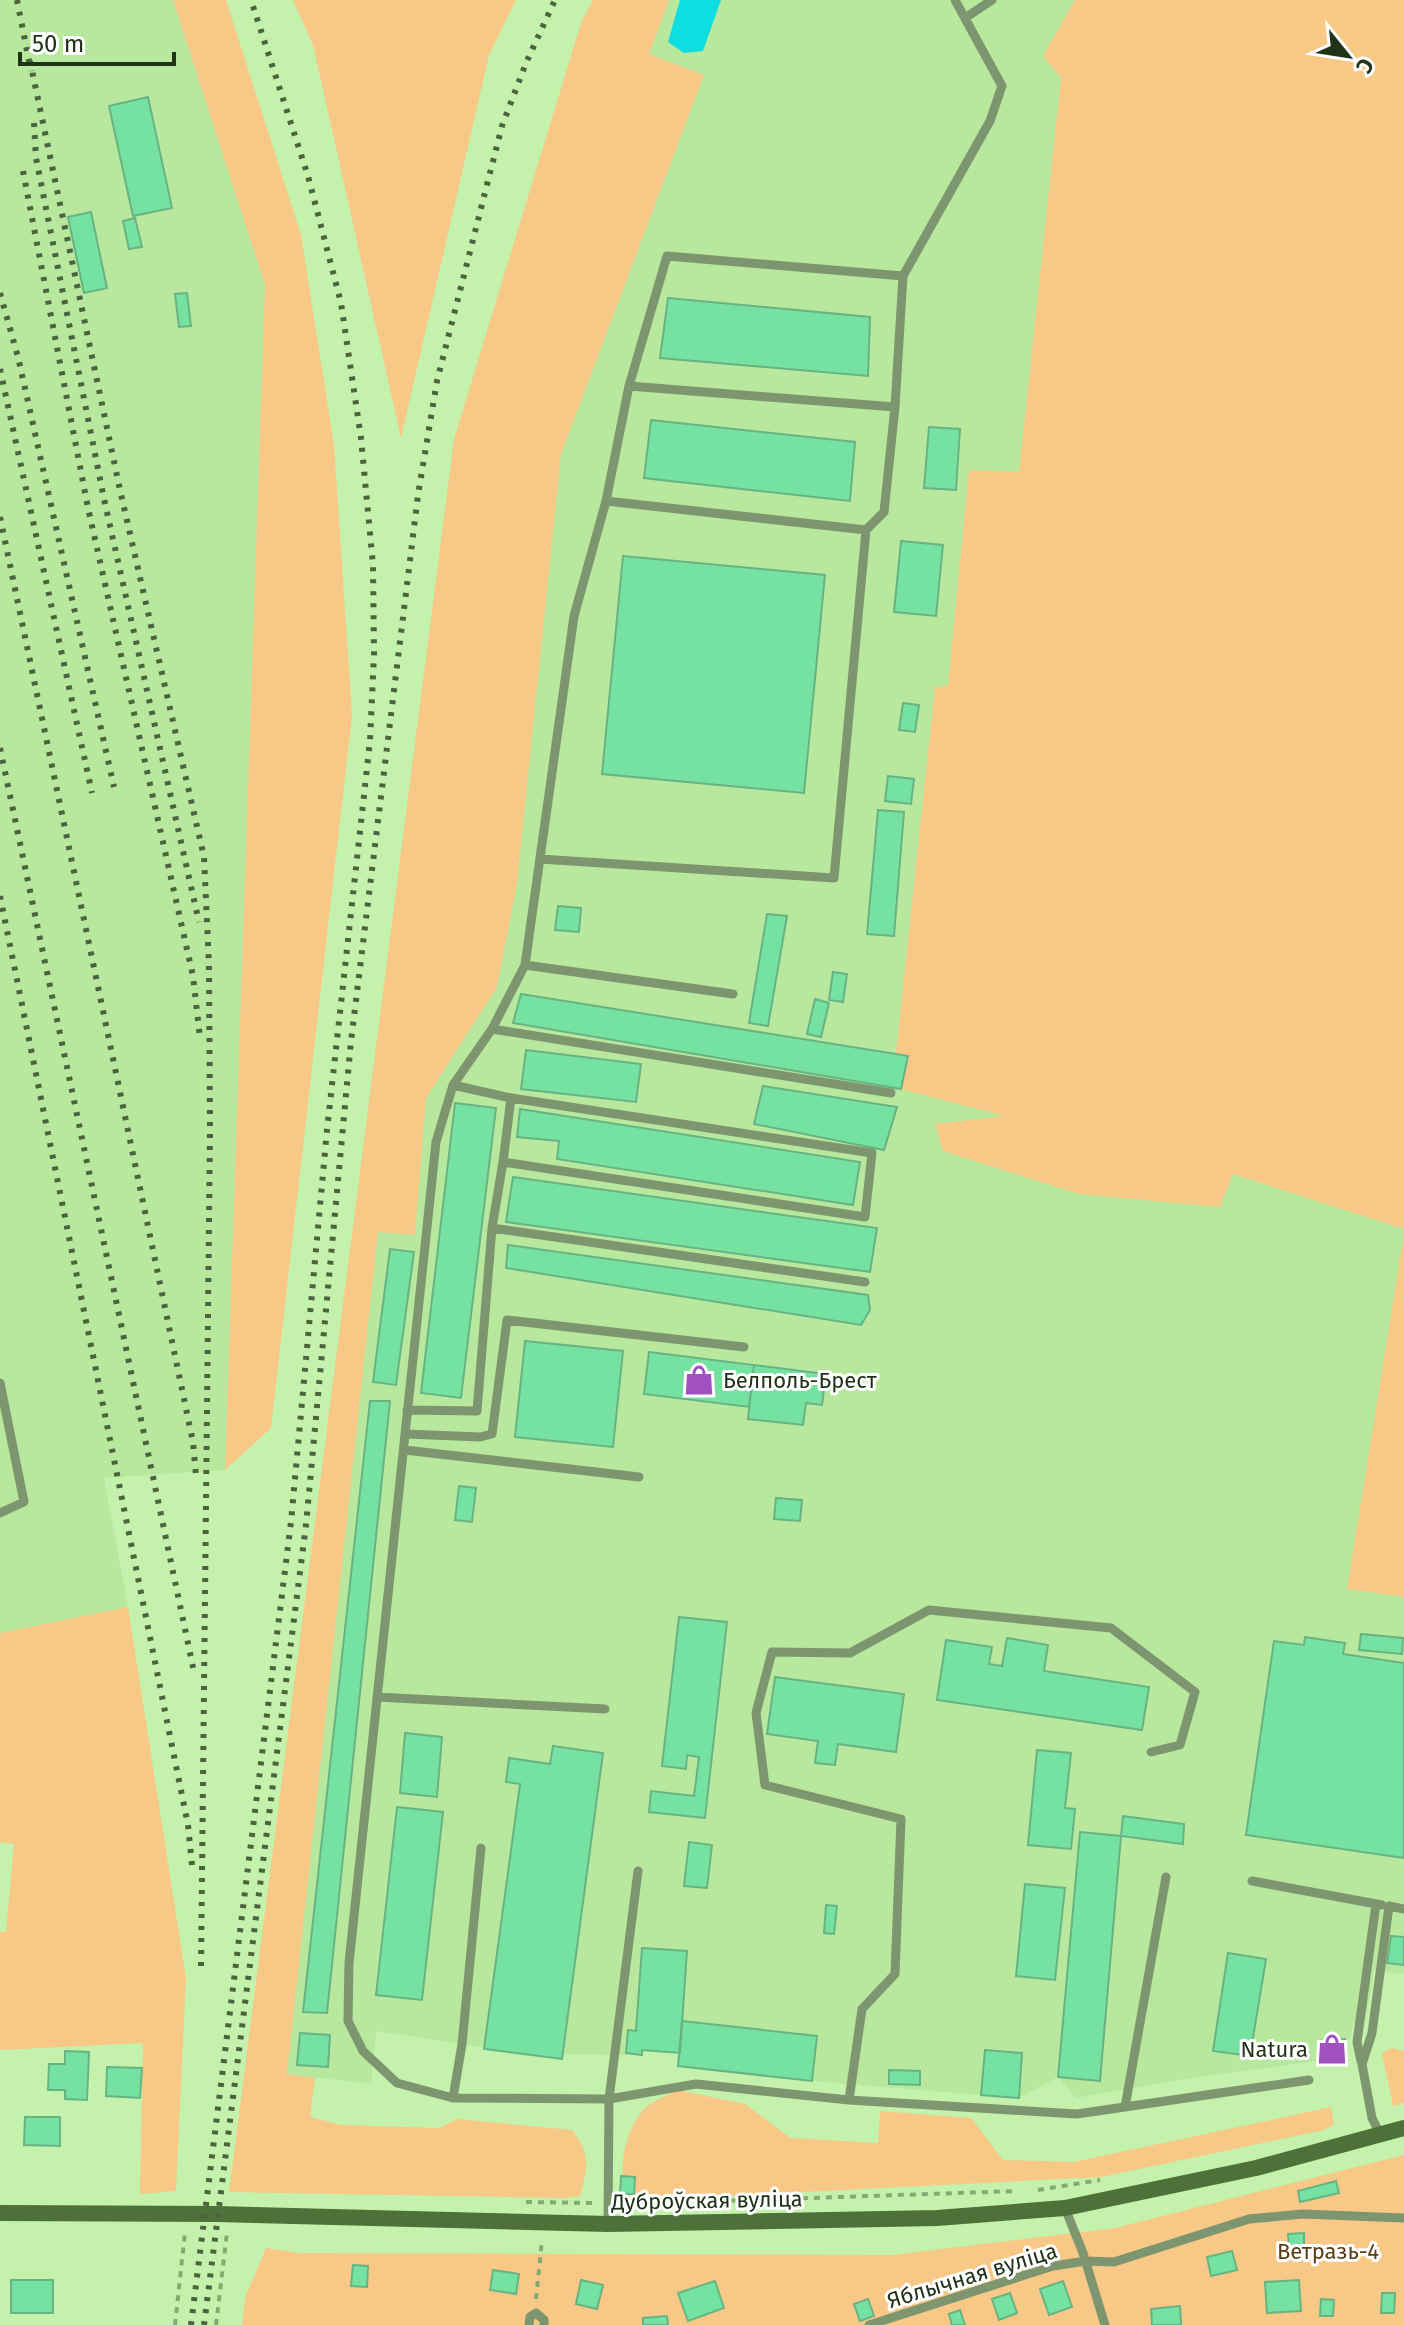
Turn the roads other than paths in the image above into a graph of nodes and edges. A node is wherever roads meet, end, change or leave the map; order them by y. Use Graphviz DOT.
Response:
graph roads {
  1 [pos="955,0"];
  2 [pos="992,0"];
  3 [pos="965,18"];
  4 [pos="903,276"];
  5 [pos="629,386"];
  6 [pos="895,407"];
  7 [pos="606,501"];
  8 [pos="866,530"];
  9 [pos="540,859"];
  10 [pos="525,965"];
  11 [pos="733,994"];
  12 [pos="492,1029"];
  13 [pos="453,1085"];
  14 [pos="891,1093"];
  15 [pos="511,1098"];
  16 [pos="503,1162"];
  17 [pos="492,1228"];
  18 [pos="865,1282"];
  19 [pos="744,1347"];
  20 [pos="0,1383"];
  21 [pos="407,1410"];
  22 [pos="406,1434"];
  23 [pos="405,1450"];
  24 [pos="639,1477"];
  25 [pos="0,1513"];
  26 [pos="377,1697"];
  27 [pos="605,1709"];
  28 [pos="1151,1752"];
  29 [pos="481,1848"];
  30 [pos="638,1871"];
  31 [pos="1166,1877"];
  32 [pos="1252,1881"];
  33 [pos="1376,1904"];
  34 [pos="1389,1906"];
  35 [pos="1404,1909"];
  36 [pos="1362,2064"];
  37 [pos="1309,2080"];
  38 [pos="453,2098"];
  39 [pos="609,2099"];
  40 [pos="849,2100"];
  41 [pos="1125,2107"];
  42 [pos="1404,2128"];
  43 [pos="1380,2134"];
  44 [pos="1065,2208"];
  45 [pos="0,2213"];
  46 [pos="1404,2218"];
  47 [pos="608,2224"];
  48 [pos="1086,2261"];
  49 [pos="529,2325"];
  50 [pos="544,2325"];
  51 [pos="869,2325"];
  52 [pos="1105,2325"];
  1 -- 3 [label="lane"];
  2 -- 3 [label="lane"];
  3 -- 4 [label="lane"];
  4 -- 5 [label="lane"];
  4 -- 6 [label="lane"];
  5 -- 6 [label="lane"];
  5 -- 7 [label="lane"];
  6 -- 8 [label="lane"];
  7 -- 8 [label="lane"];
  7 -- 9 [label="lane"];
  8 -- 9 [label="lane"];
  9 -- 10 [label="lane"];
  10 -- 11 [label="lane"];
  10 -- 12 [label="lane"];
  12 -- 13 [label="lane"];
  12 -- 14 [label="lane"];
  13 -- 15 [label="lane"];
  13 -- 21 [label="lane"];
  15 -- 16 [label="lane"];
  15 -- 16 [label="lane"];
  16 -- 17 [label="lane"];
  17 -- 18 [label="lane"];
  17 -- 21 [label="lane"];
  19 -- 22 [label="lane"];
  20 -- 25 [label="lane"];
  21 -- 22 [label="lane"];
  22 -- 23 [label="lane"];
  23 -- 24 [label="lane"];
  23 -- 26 [label="lane"];
  26 -- 27 [label="lane"];
  26 -- 38 [label="lane"];
  28 -- 40 [label="lane"];
  29 -- 38 [label="lane"];
  30 -- 39 [label="lane"];
  31 -- 41 [label="lane"];
  32 -- 33 [label="lane"];
  33 -- 34 [label="lane"];
  33 -- 36 [label="lane"];
  34 -- 35 [label="lane"];
  34 -- 36 [label="lane"];
  36 -- 43 [label="lane"];
  37 -- 41 [label="lane"];
  38 -- 39 [label="lane"];
  39 -- 40 [label="lane"];
  39 -- 47 [label="lane"];
  40 -- 41 [label="lane"];
  42 -- 43 [label="main road, Дуброўская вуліца"];
  43 -- 44 [label="main road, Дуброўская вуліца"];
  44 -- 47 [label="main road, Дуброўская вуліца"];
  44 -- 48 [label="lane"];
  45 -- 47 [label="main road, Дуброўская вуліца"];
  46 -- 48 [label="lane, Яблычная вуліца"];
  48 -- 51 [label="lane, Яблычная вуліца"];
  48 -- 52 [label="lane"];
  49 -- 50 [label="lane"];
}
